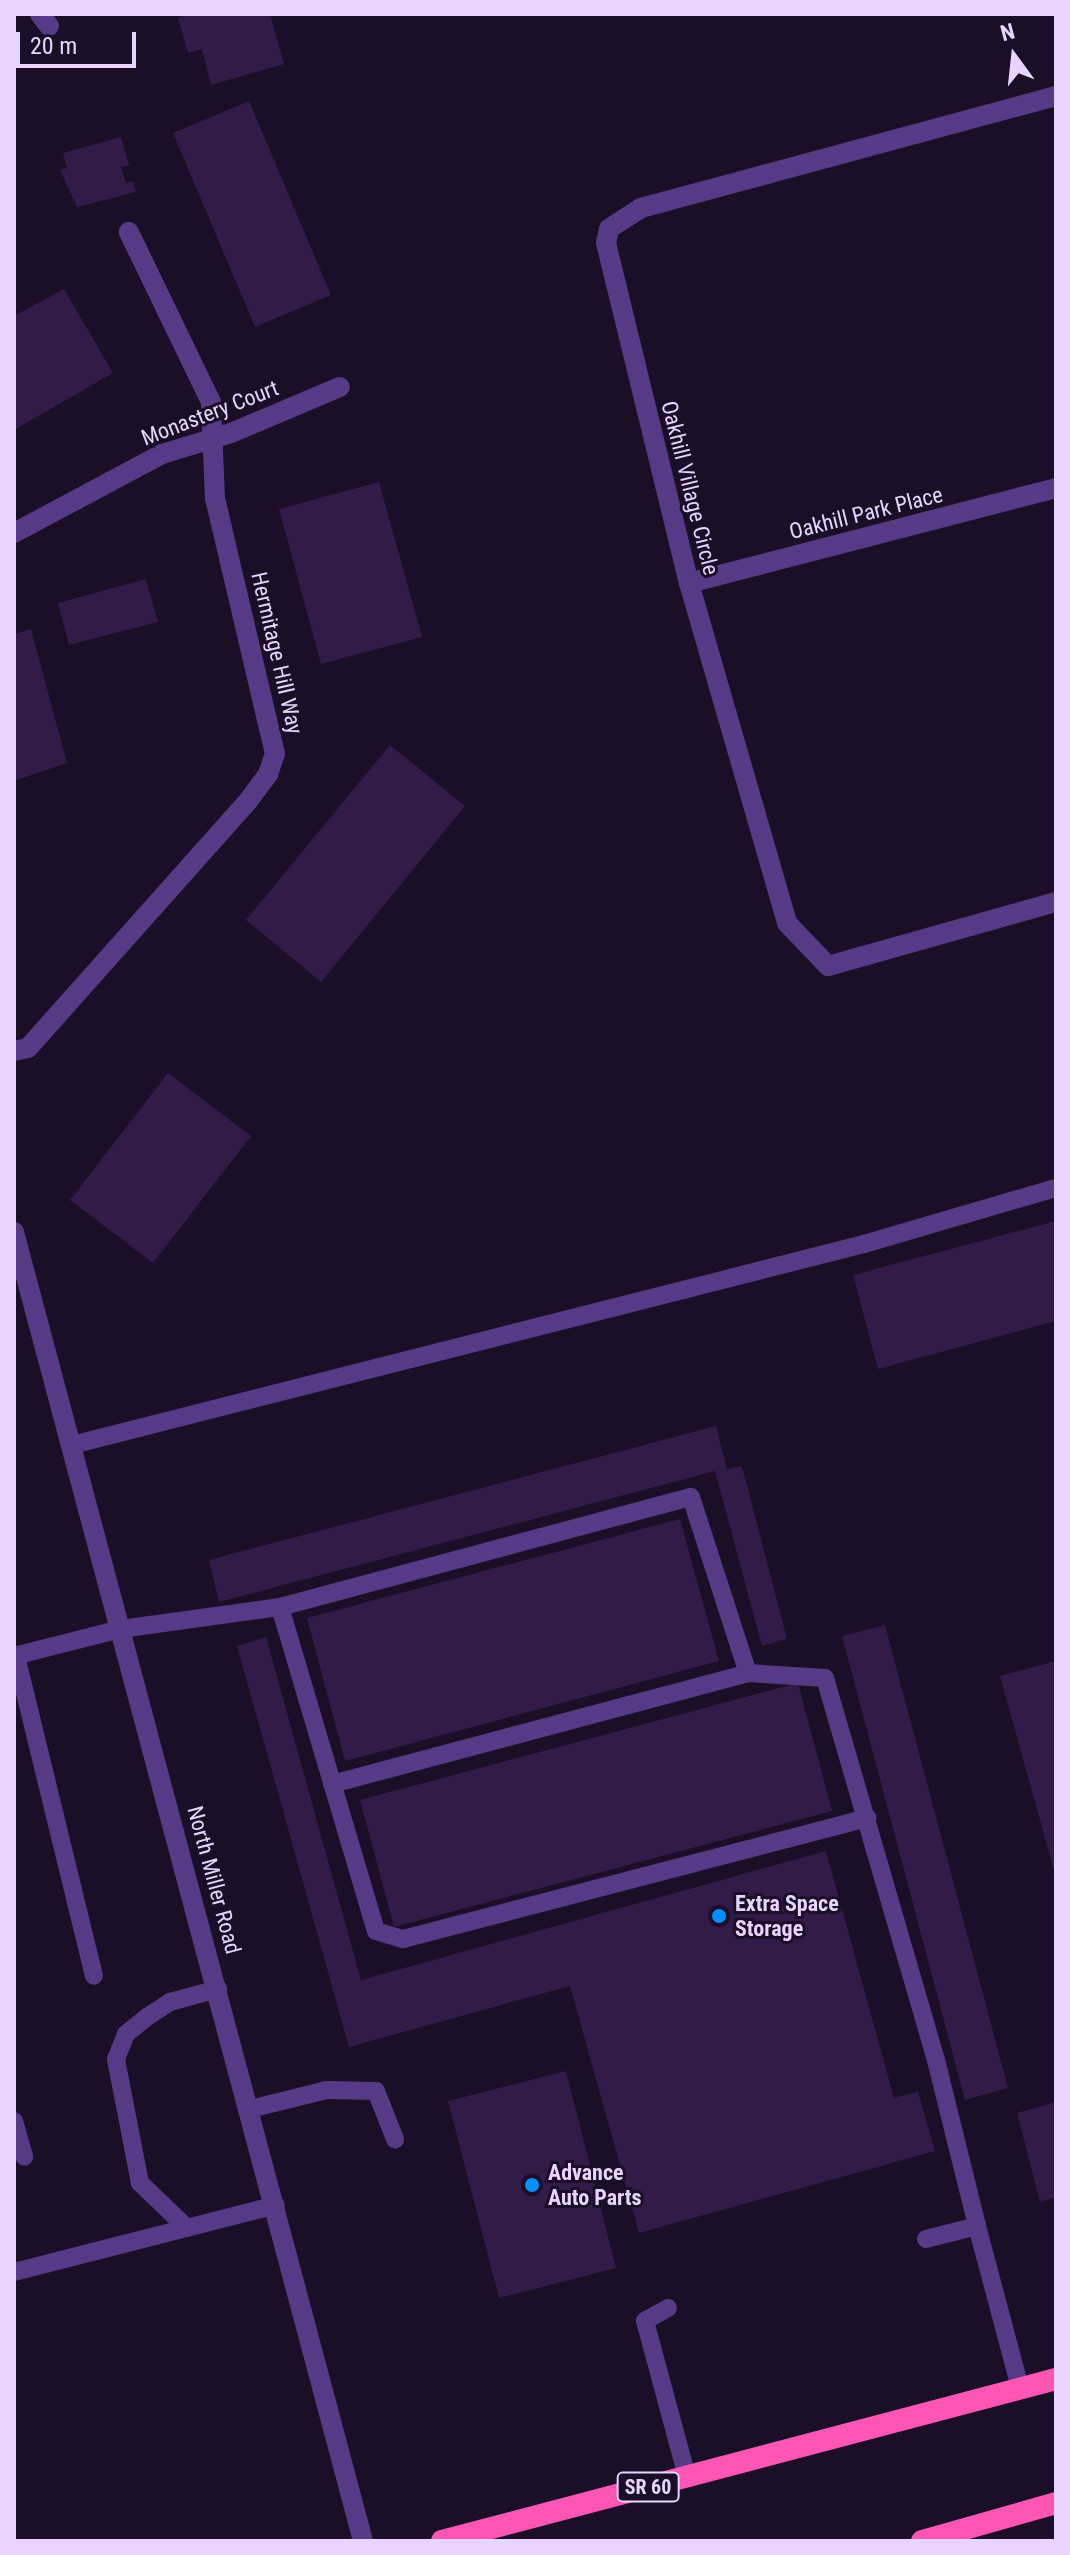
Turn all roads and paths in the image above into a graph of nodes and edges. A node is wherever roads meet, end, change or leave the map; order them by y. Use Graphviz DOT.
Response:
graph roads {
  1 [pos="1056,96"];
  2 [pos="129,232"];
  3 [pos="340,387"];
  4 [pos="212,438"];
  5 [pos="1056,488"];
  6 [pos="14,533"];
  7 [pos="689,583"];
  8 [pos="1056,902"];
  9 [pos="14,1051"];
  10 [pos="1056,1188"];
  11 [pos="14,1232"];
  12 [pos="72,1445"];
  13 [pos="280,1607"];
  14 [pos="121,1629"];
  15 [pos="15,1656"];
  16 [pos="748,1673"];
  17 [pos="332,1784"];
  18 [pos="868,1818"];
  19 [pos="94,1976"];
  20 [pos="218,1989"];
  21 [pos="250,2109"];
  22 [pos="14,2121"];
  23 [pos="395,2139"];
  24 [pos="24,2157"];
  25 [pos="276,2205"];
  26 [pos="977,2226"];
  27 [pos="187,2228"];
  28 [pos="926,2239"];
  29 [pos="14,2272"];
  30 [pos="668,2308"];
  31 [pos="1056,2379"];
  32 [pos="1020,2388"];
  33 [pos="687,2477"];
  34 [pos="1056,2503"];
  35 [pos="363,2541"];
  36 [pos="442,2541"];
  37 [pos="922,2541"];
  1 -- 7 [label="street, Oakhill Village Circle"];
  2 -- 4 [label="street, Hermitage Hill Way"];
  3 -- 4 [label="street, Monastery Court"];
  4 -- 6 [label="street, Monastery Court"];
  4 -- 9 [label="street, Hermitage Hill Way"];
  5 -- 7 [label="street, Oakhill Park Place"];
  7 -- 8 [label="street, Oakhill Village Circle"];
  10 -- 12 [label="lane"];
  11 -- 12 [label="street, North Miller Road"];
  12 -- 14 [label="street, North Miller Road"];
  13 -- 14 [label="lane"];
  13 -- 16 [label="lane"];
  13 -- 17 [label="lane"];
  14 -- 15 [label="lane"];
  14 -- 20 [label="street, North Miller Road"];
  15 -- 19 [label="lane"];
  16 -- 17 [label="lane"];
  16 -- 18 [label="lane"];
  17 -- 18 [label="lane"];
  18 -- 26 [label="lane"];
  20 -- 21 [label="street, North Miller Road"];
  20 -- 27 [label="lane"];
  21 -- 23 [label="lane"];
  21 -- 25 [label="street, North Miller Road"];
  22 -- 24 [label="lane"];
  25 -- 27 [label="lane"];
  25 -- 35 [label="street, North Miller Road"];
  26 -- 28 [label="lane"];
  26 -- 32 [label="lane"];
  27 -- 29 [label="lane"];
  30 -- 33 [label="lane"];
  31 -- 32 [label="highway, SR 60"];
  32 -- 33 [label="highway, SR 60"];
  33 -- 36 [label="highway, SR 60"];
  34 -- 37 [label="highway"];
}
